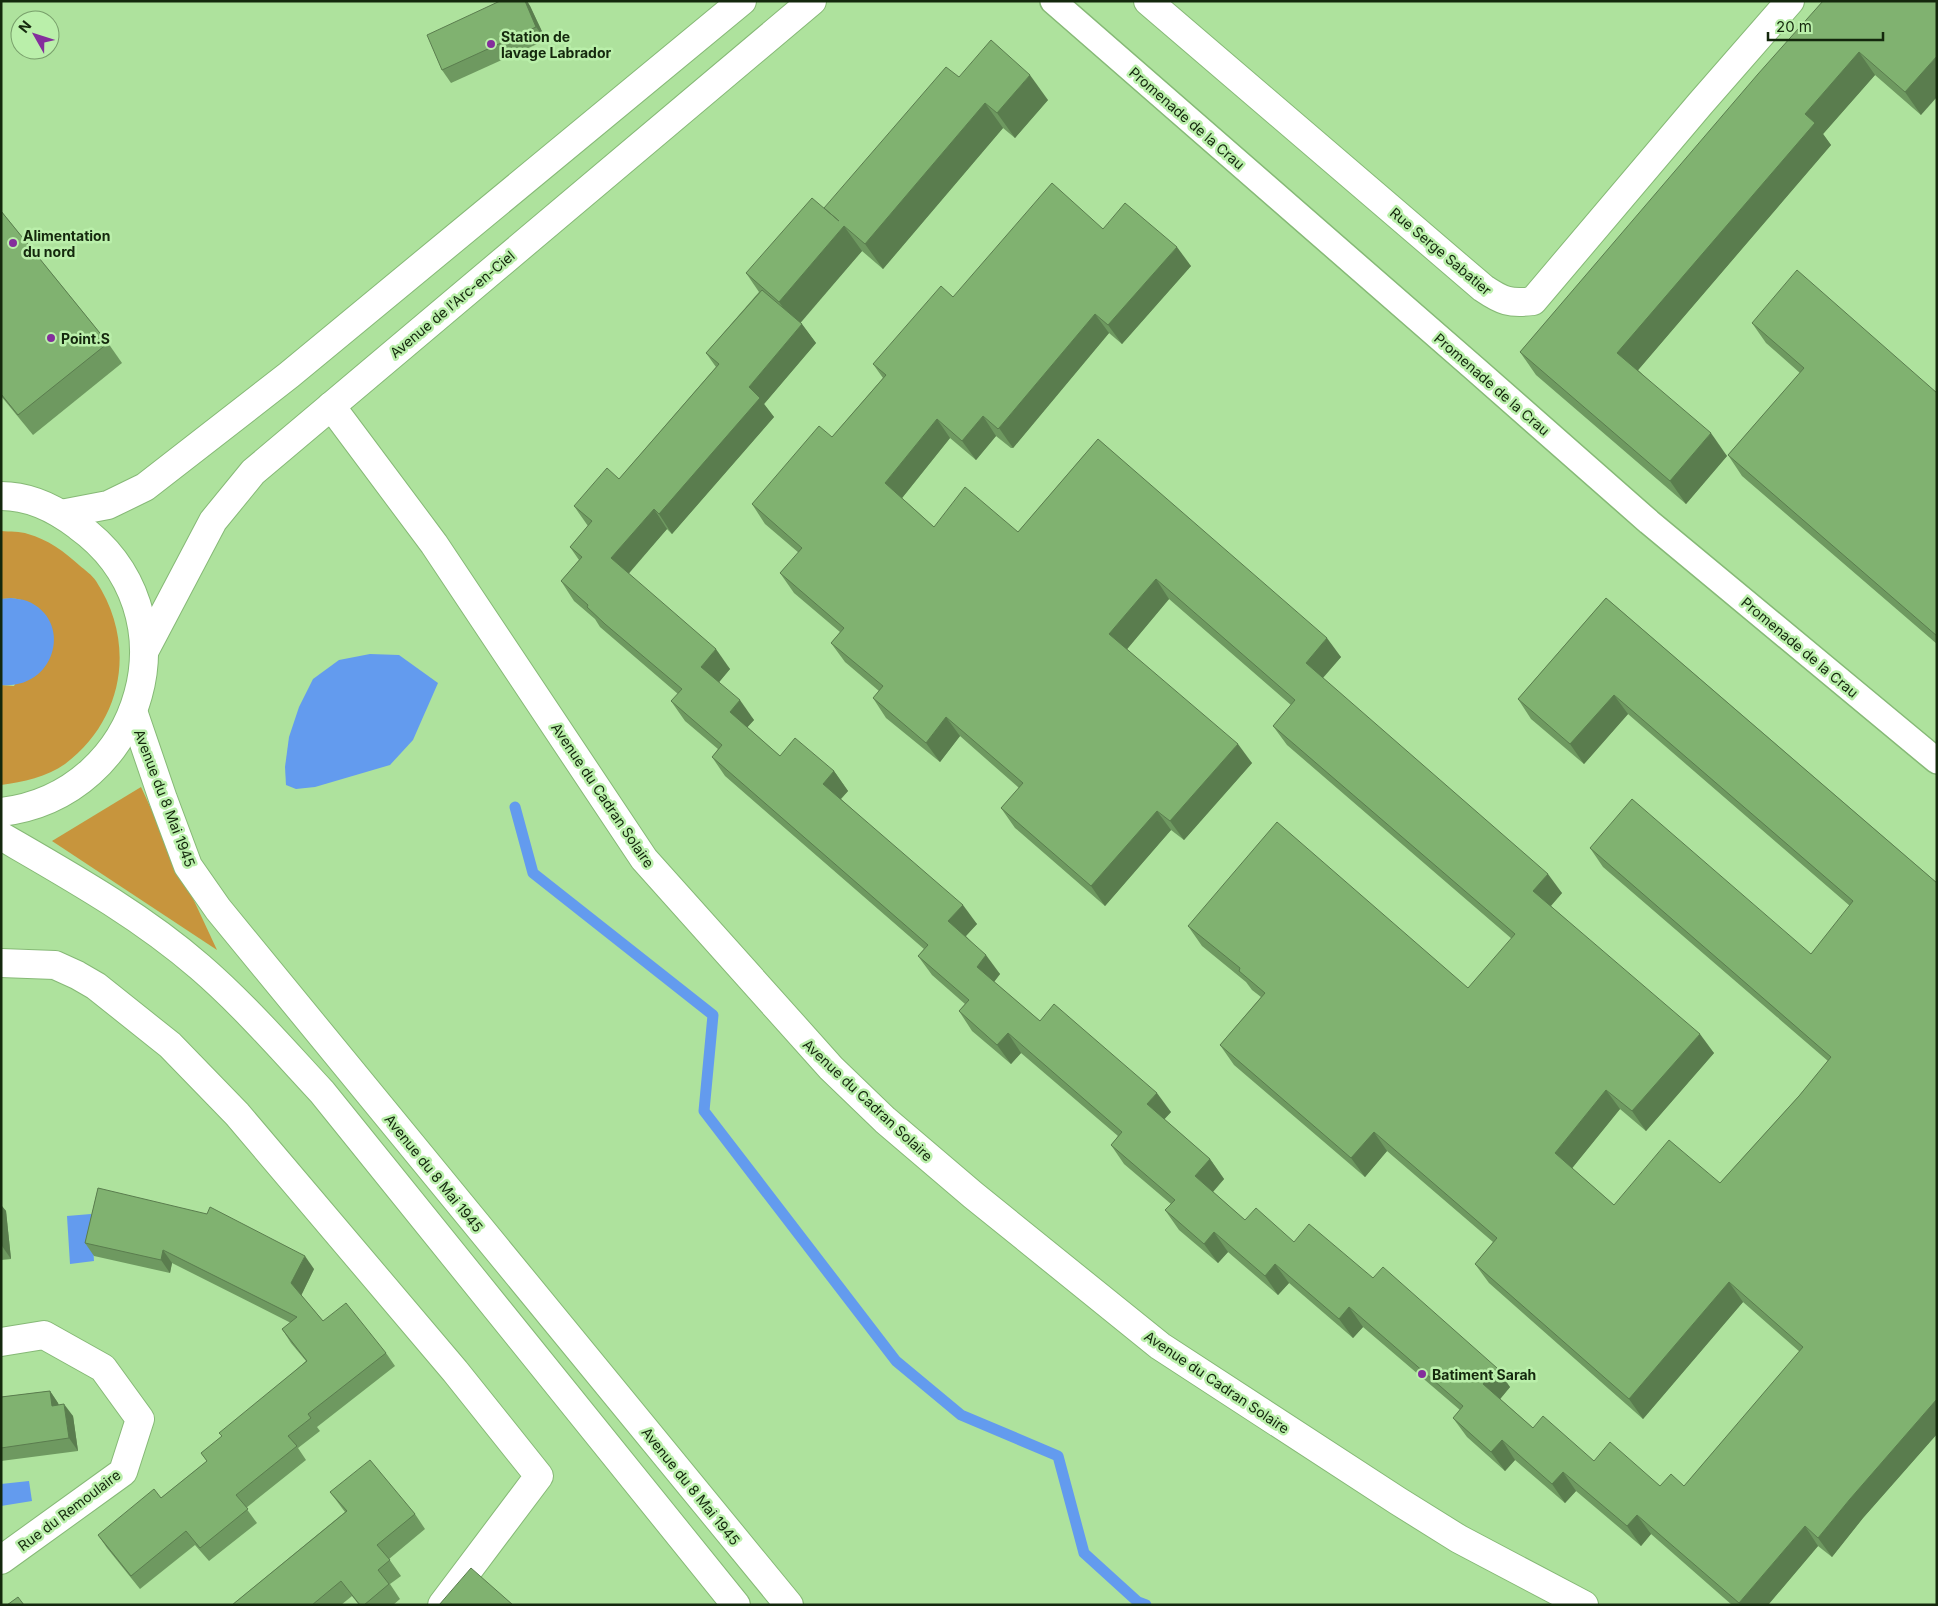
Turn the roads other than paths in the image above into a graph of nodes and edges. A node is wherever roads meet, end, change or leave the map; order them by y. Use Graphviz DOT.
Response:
graph roads {
  1 [pos="812,1"];
  2 [pos="1053,1"];
  3 [pos="1148,1"];
  4 [pos="1790,1"];
  5 [pos="725,7"];
  6 [pos="331,406"];
  7 [pos="4,495"];
  8 [pos="61,514"];
  9 [pos="145,650"];
  10 [pos="133,711"];
  11 [pos="1937,761"];
  12 [pos="1,812"];
  13 [pos="1,836"];
  14 [pos="1,963"];
  15 [pos="1,1342"];
  16 [pos="1,1560"];
  17 [pos="442,1605"];
  18 [pos="736,1605"];
  19 [pos="789,1605"];
  20 [pos="1584,1605"];
  1 -- 6 [label="street, Avenue de l'Arc-en-Ciel"];
  2 -- 11 [label="street, Promenade de la Crau"];
  3 -- 4 [label="street, Rue Serge Sabatier"];
  5 -- 8 [label="street"];
  6 -- 9 [label="street, Avenue de l'Arc-en-Ciel"];
  6 -- 20 [label="street, Avenue du Cadran Solaire"];
  7 -- 8 [label="street"];
  8 -- 9 [label="street"];
  9 -- 10 [label="street"];
  10 -- 12 [label="street"];
  10 -- 19 [label="street, Avenue du 8 Mai 1945"];
  13 -- 18 [label="street"];
  14 -- 17 [label="street"];
  15 -- 16 [label="street, Rue du Remoulaire"];
}
